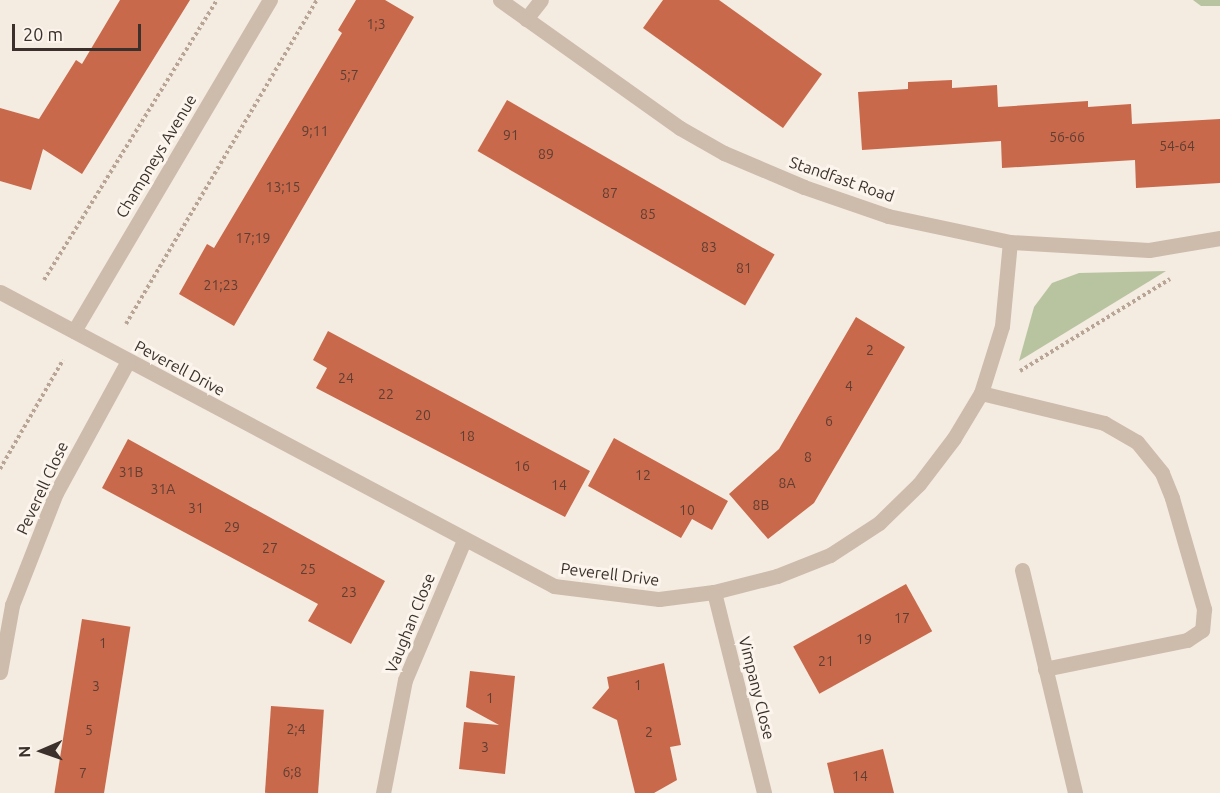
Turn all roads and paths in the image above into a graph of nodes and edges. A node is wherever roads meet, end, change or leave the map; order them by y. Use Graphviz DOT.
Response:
graph roads {
  1 [pos="217,0"];
  2 [pos="270,0"];
  3 [pos="317,0"];
  4 [pos="500,0"];
  5 [pos="541,0"];
  6 [pos="526,19"];
  7 [pos="1220,238"];
  8 [pos="1010,242"];
  9 [pos="1180,273"];
  10 [pos="0,292"];
  11 [pos="27,306"];
  12 [pos="76,332"];
  13 [pos="110,351"];
  14 [pos="128,361"];
  15 [pos="981,393"];
  16 [pos="1013,400"];
  17 [pos="0,469"];
  18 [pos="464,540"];
  19 [pos="1022,570"];
  20 [pos="714,592"];
  21 [pos="1045,669"];
  22 [pos="0,672"];
  23 [pos="383,793"];
  24 [pos="764,793"];
  25 [pos="1075,793"];
  1 -- 11 [label="path"];
  2 -- 12 [label="street, Champneys Avenue"];
  3 -- 13 [label="path"];
  4 -- 6 [label="street, Standfast Road"];
  5 -- 6 [label="street"];
  6 -- 8 [label="street, Standfast Road"];
  7 -- 8 [label="street, Standfast Road"];
  8 -- 15 [label="street, Peverell Drive"];
  9 -- 16 [label="path"];
  10 -- 11 [label="street, Peverell Drive"];
  11 -- 12 [label="street, Peverell Drive"];
  12 -- 13 [label="street, Peverell Drive"];
  12 -- 17 [label="path"];
  13 -- 14 [label="street, Peverell Drive"];
  14 -- 18 [label="street, Peverell Drive"];
  14 -- 22 [label="street, Peverell Close"];
  15 -- 16 [label="street"];
  15 -- 20 [label="street, Peverell Drive"];
  16 -- 21 [label="street"];
  18 -- 20 [label="street, Peverell Drive"];
  18 -- 23 [label="street, Vaughan Close"];
  19 -- 21 [label="street"];
  20 -- 24 [label="street, Vimpany Close"];
  21 -- 25 [label="street"];
}
